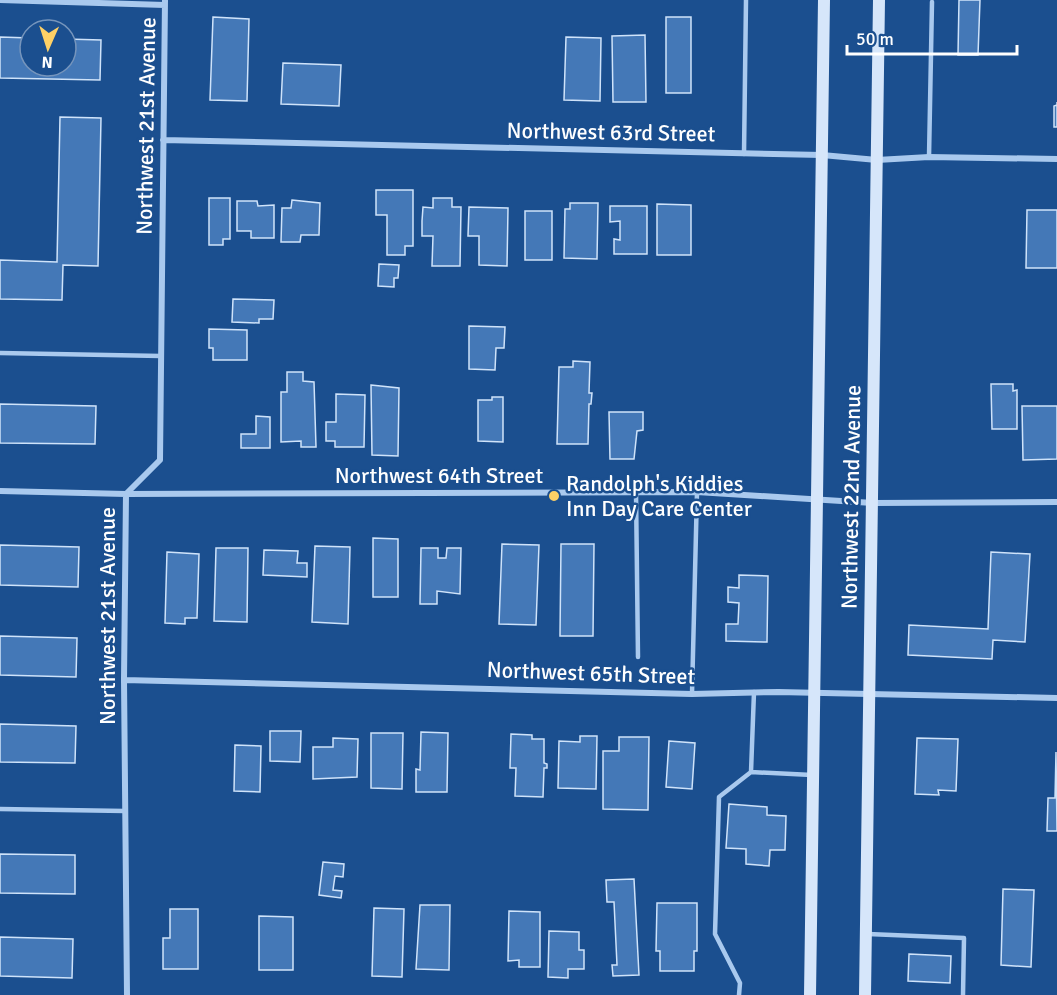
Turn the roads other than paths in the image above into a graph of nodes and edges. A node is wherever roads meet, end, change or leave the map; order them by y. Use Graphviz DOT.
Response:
graph roads {
  1 [pos="0,0"];
  2 [pos="746,0"];
  3 [pos="824,0"];
  4 [pos="879,0"];
  5 [pos="165,2"];
  6 [pos="933,2"];
  7 [pos="163,140"];
  8 [pos="744,154"];
  9 [pos="822,155"];
  10 [pos="929,157"];
  11 [pos="1057,159"];
  12 [pos="877,160"];
  13 [pos="0,353"];
  14 [pos="161,356"];
  15 [pos="0,491"];
  16 [pos="636,492"];
  17 [pos="697,492"];
  18 [pos="126,494"];
  19 [pos="817,499"];
  20 [pos="1057,502"];
  21 [pos="873,503"];
  22 [pos="638,657"];
  23 [pos="124,680"];
  24 [pos="754,692"];
  25 [pos="814,692"];
  26 [pos="692,694"];
  27 [pos="869,696"];
  28 [pos="1057,698"];
  29 [pos="751,772"];
  30 [pos="812,775"];
  31 [pos="0,809"];
  32 [pos="125,811"];
  33 [pos="866,933"];
  34 [pos="127,995"];
  35 [pos="739,995"];
  36 [pos="810,995"];
  37 [pos="865,995"];
  38 [pos="963,995"];
  1 -- 5 [label="street"];
  2 -- 8 [label="lane"];
  3 -- 9 [label="main road, Northwest 22nd Avenue"];
  4 -- 12 [label="main road, Northwest 22nd Avenue"];
  5 -- 7 [label="street, Northwest 21st Avenue"];
  6 -- 10 [label="lane"];
  7 -- 8 [label="street, Northwest 63rd Street"];
  7 -- 14 [label="street, Northwest 21st Avenue"];
  8 -- 9 [label="street, Northwest 63rd Street"];
  9 -- 12 [label="street, Northwest 63rd Street"];
  9 -- 19 [label="main road, Northwest 22nd Avenue"];
  10 -- 11 [label="street, Northwest 63rd Street"];
  10 -- 12 [label="street, Northwest 63rd Street"];
  12 -- 21 [label="main road, Northwest 22nd Avenue"];
  13 -- 14 [label="lane"];
  14 -- 18 [label="street, Northwest 21st Avenue"];
  15 -- 18 [label="street, Northwest 64th Street"];
  16 -- 17 [label="street, Northwest 64th Street"];
  16 -- 18 [label="street, Northwest 64th Street"];
  16 -- 22 [label="lane"];
  17 -- 19 [label="street, Northwest 64th Street"];
  17 -- 26 [label="lane"];
  18 -- 23 [label="street, Northwest 21st Avenue"];
  19 -- 21 [label="street, Northwest 64th Street"];
  19 -- 25 [label="main road, Northwest 22nd Avenue"];
  20 -- 21 [label="street, Northwest 64th Street"];
  21 -- 27 [label="main road, Northwest 22nd Avenue"];
  23 -- 26 [label="street, Northwest 65th Street"];
  23 -- 32 [label="street, Northwest 21st Avenue"];
  24 -- 25 [label="street, Northwest 65th Street"];
  24 -- 26 [label="street, Northwest 65th Street"];
  24 -- 29 [label="lane"];
  25 -- 27 [label="street, Northwest 65th Street"];
  25 -- 30 [label="main road, Northwest 22nd Avenue"];
  27 -- 28 [label="street, Northwest 65th Street"];
  27 -- 33 [label="main road, Northwest 22nd Avenue"];
  29 -- 30 [label="lane"];
  29 -- 35 [label="lane"];
  30 -- 36 [label="main road, Northwest 22nd Avenue"];
  31 -- 32 [label="lane"];
  32 -- 34 [label="street, Northwest 21st Avenue"];
  33 -- 37 [label="main road, Northwest 22nd Avenue"];
  33 -- 38 [label="lane"];
}
